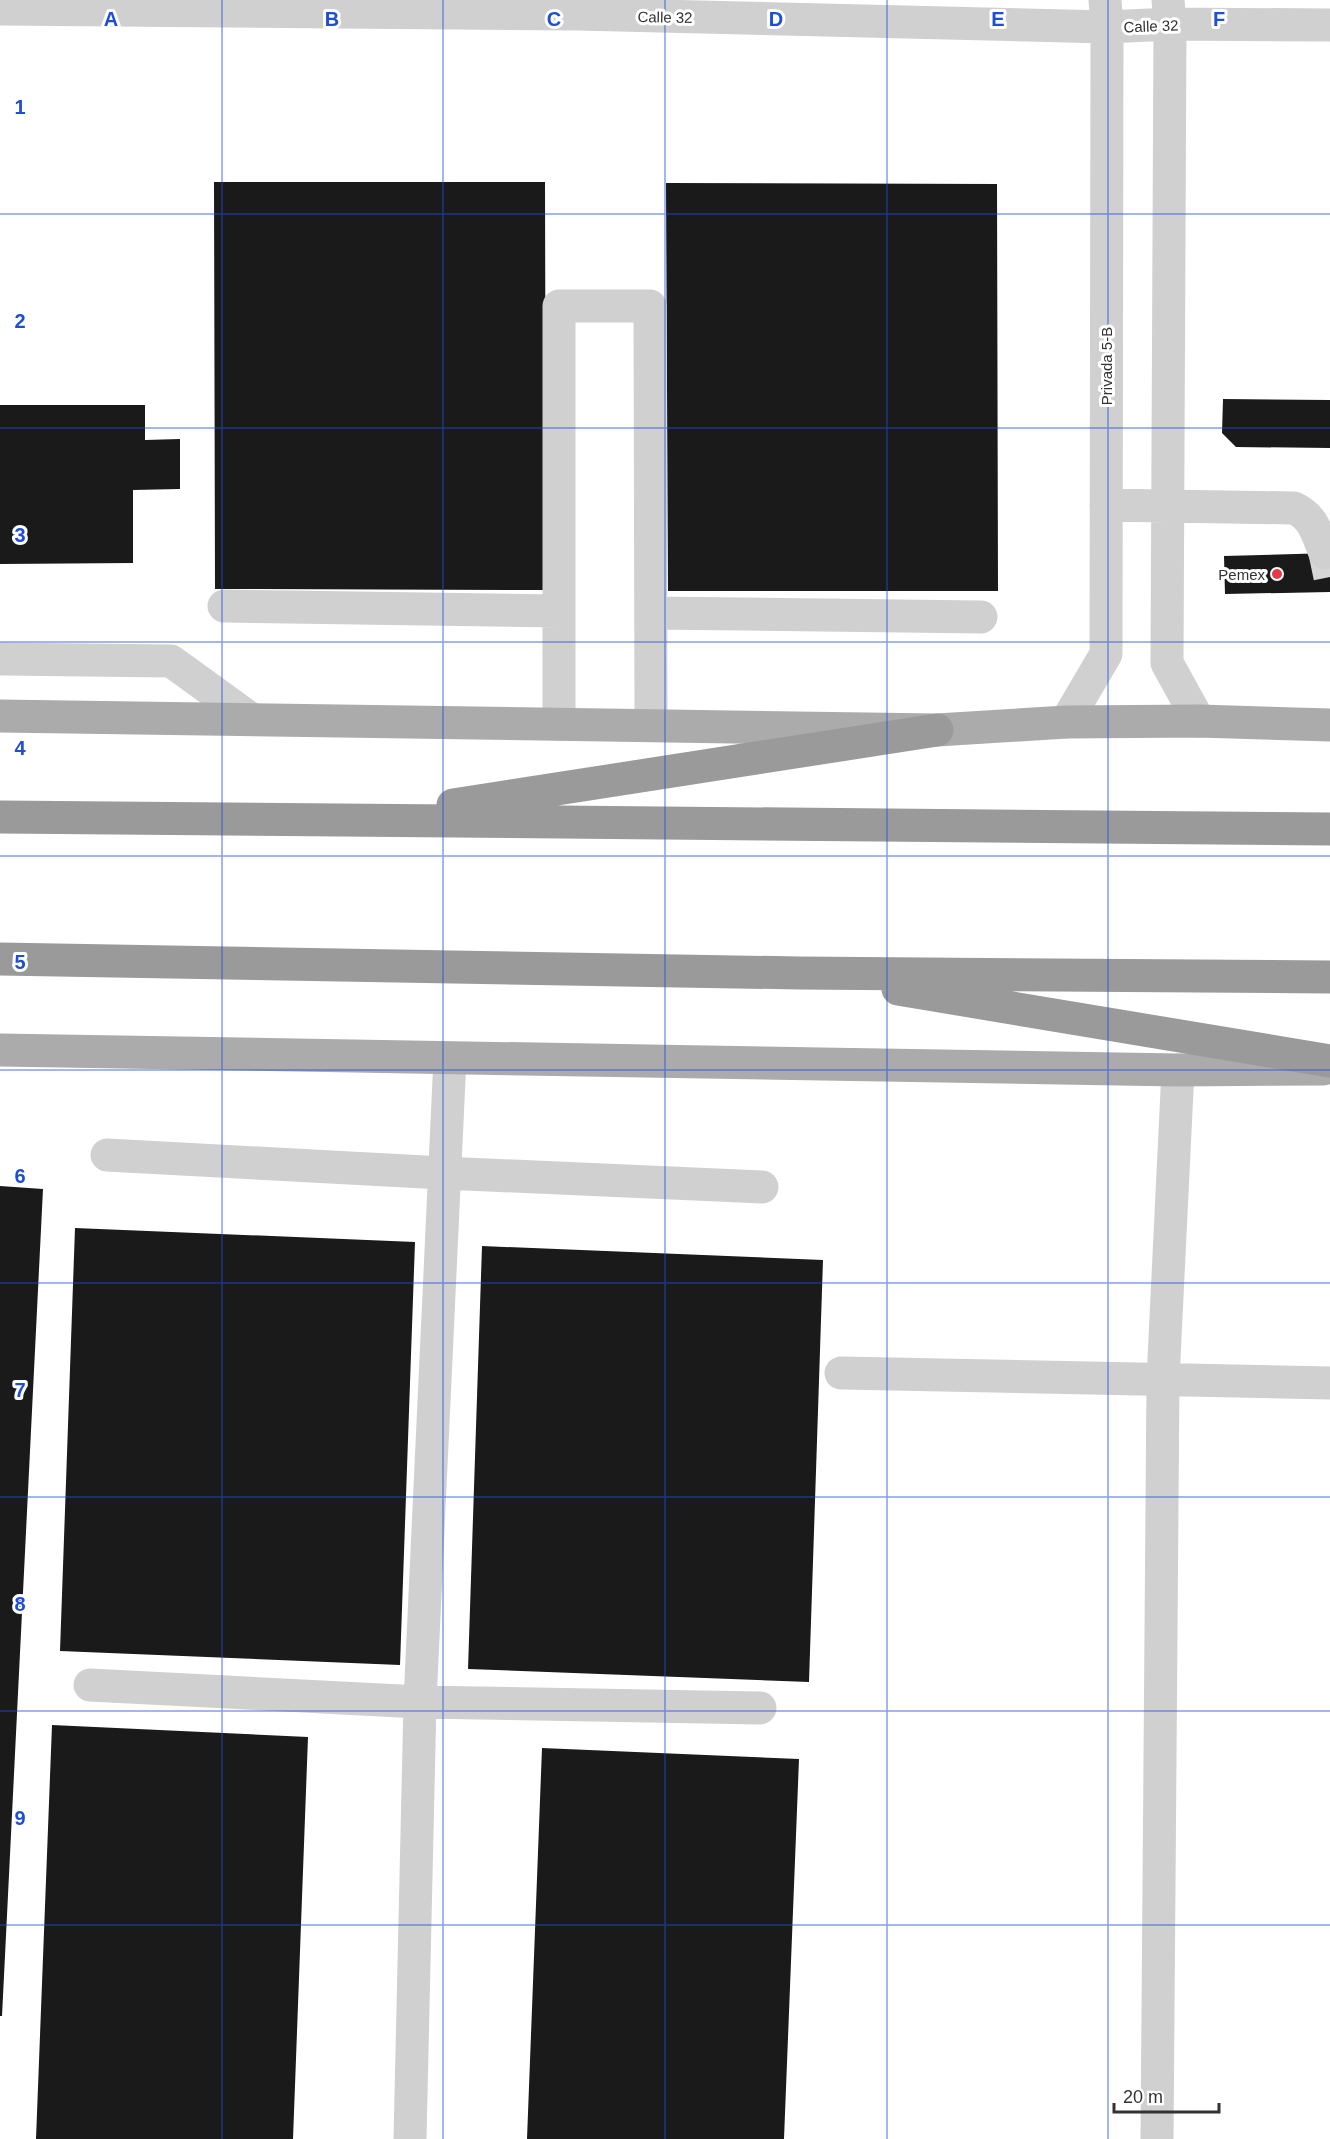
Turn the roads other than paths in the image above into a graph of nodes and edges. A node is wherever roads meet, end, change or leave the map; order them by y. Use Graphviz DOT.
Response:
graph roads {
  1 [pos="577,7"];
  2 [pos="0,9"];
  3 [pos="1169,12"];
  4 [pos="1106,14"];
  5 [pos="1330,25"];
  6 [pos="1106,505"];
  7 [pos="1167,505"];
  8 [pos="1325,553"];
  9 [pos="224,606"];
  10 [pos="559,611"];
  11 [pos="651,613"];
  12 [pos="981,618"];
  13 [pos="0,659"];
  14 [pos="0,716"];
  15 [pos="251,720"];
  16 [pos="1199,721"];
  17 [pos="1066,722"];
  18 [pos="559,724"];
  19 [pos="651,725"];
  20 [pos="1330,725"];
  21 [pos="937,730"];
  22 [pos="0,817"];
  23 [pos="346,821"];
  24 [pos="1330,829"];
  25 [pos="0,959"];
  26 [pos="799,972"];
  27 [pos="1330,976"];
  28 [pos="0,1050"];
  29 [pos="450,1058"];
  30 [pos="1330,1061"];
  31 [pos="1330,1069"];
  32 [pos="1178,1070"];
  33 [pos="107,1155"];
  34 [pos="443,1173"];
  35 [pos="762,1187"];
  36 [pos="842,1373"];
  37 [pos="1163,1379"];
  38 [pos="1330,1383"];
  39 [pos="90,1685"];
  40 [pos="420,1702"];
  41 [pos="760,1708"];
  42 [pos="410,2139"];
  43 [pos="1158,2139"];
  1 -- 2 [label="street, Calle 32"];
  1 -- 4 [label="street, Calle 32"];
  3 -- 4 [label="street, Calle 32"];
  3 -- 5 [label="street, Calle 32"];
  3 -- 7 [label="street"];
  4 -- 6 [label="street, Privada 5-B"];
  6 -- 7 [label="street"];
  6 -- 17 [label="street, Privada 5-B"];
  7 -- 8 [label="street"];
  7 -- 16 [label="street"];
  9 -- 10 [label="street"];
  10 -- 11 [label="street"];
  10 -- 18 [label="street"];
  11 -- 12 [label="street"];
  11 -- 19 [label="street"];
  13 -- 15 [label="street"];
  14 -- 15 [label="main road"];
  15 -- 18 [label="main road"];
  16 -- 17 [label="main road"];
  16 -- 20 [label="main road"];
  17 -- 21 [label="main road"];
  18 -- 19 [label="main road"];
  19 -- 21 [label="main road"];
  21 -- 23 [label="highway"];
  22 -- 23 [label="highway"];
  23 -- 24 [label="highway"];
  25 -- 26 [label="highway"];
  26 -- 27 [label="highway"];
  26 -- 30 [label="highway"];
  28 -- 29 [label="main road"];
  29 -- 32 [label="main road"];
  29 -- 34 [label="street"];
  31 -- 32 [label="main road"];
  32 -- 37 [label="street"];
  33 -- 34 [label="street"];
  34 -- 35 [label="street"];
  34 -- 40 [label="street"];
  36 -- 37 [label="street"];
  37 -- 38 [label="street"];
  37 -- 43 [label="street"];
  39 -- 40 [label="street"];
  40 -- 41 [label="street"];
  40 -- 42 [label="street"];
}
